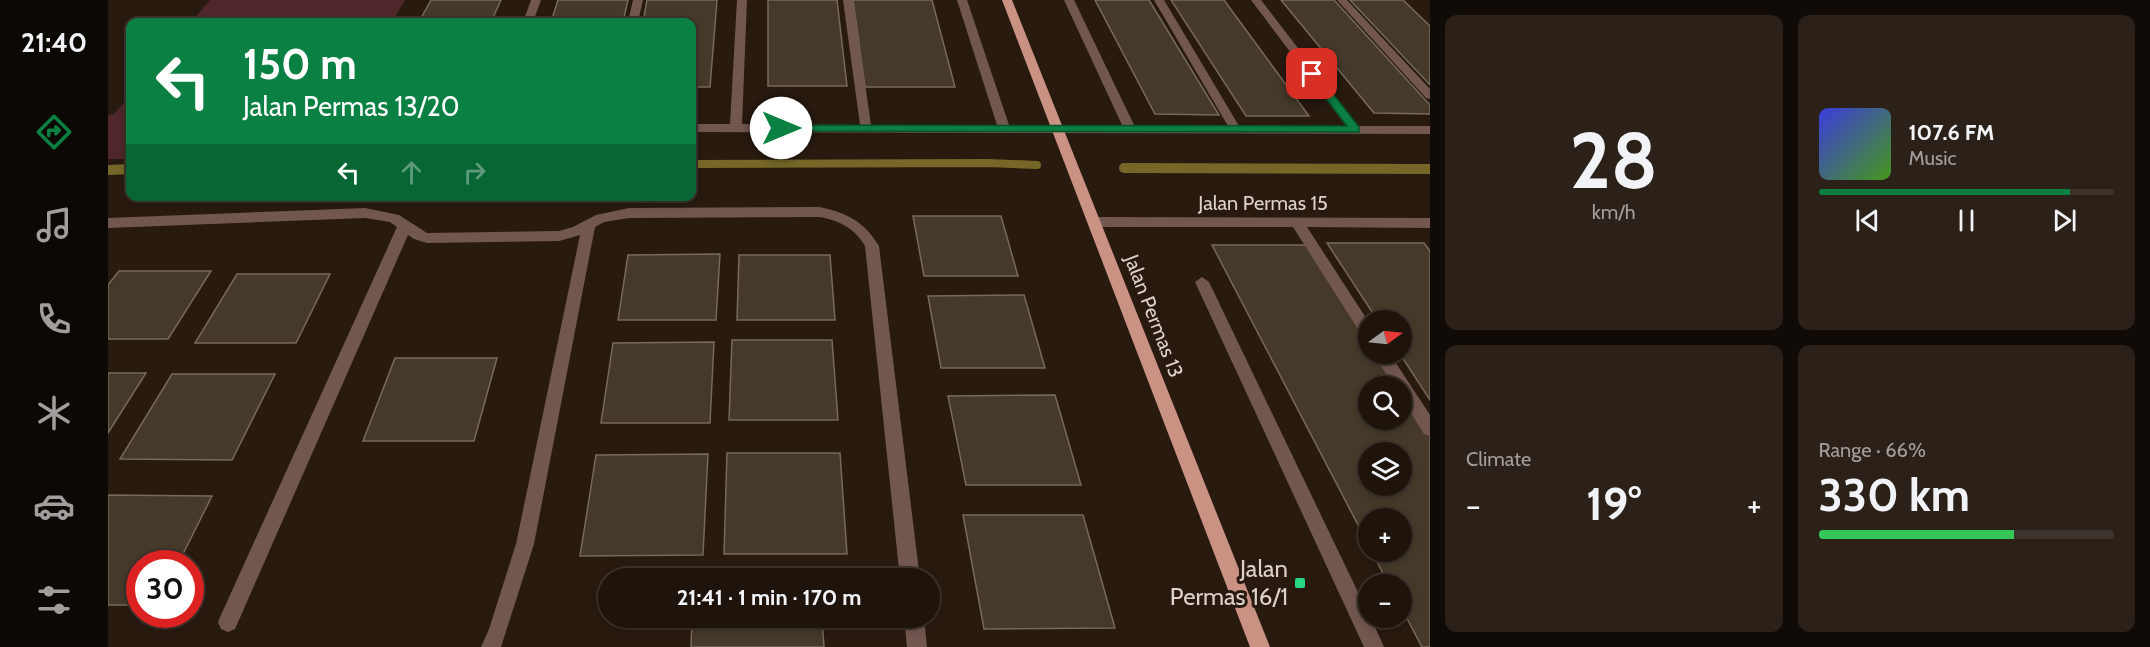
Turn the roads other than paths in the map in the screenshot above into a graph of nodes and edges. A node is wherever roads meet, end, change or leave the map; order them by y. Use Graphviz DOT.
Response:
graph roads {
  1 [pos="536,0"];
  2 [pos="638,0"];
  3 [pos="742,0"];
  4 [pos="848,0"];
  5 [pos="962,0"];
  6 [pos="1007,0"];
  7 [pos="1069,0"];
  8 [pos="1159,0"];
  9 [pos="1256,0"];
  10 [pos="1342,0"];
  11 [pos="529,18"];
  12 [pos="634,18"];
  13 [pos="1430,96"];
  14 [pos="696,128"];
  15 [pos="736,128"];
  16 [pos="866,129"];
  17 [pos="1004,129"];
  18 [pos="1430,129"];
  19 [pos="1060,130"];
  20 [pos="1130,130"];
  21 [pos="1236,130"];
  22 [pos="1355,130"];
  23 [pos="1095,222"];
  24 [pos="1297,223"];
  25 [pos="1430,223"];
  26 [pos="109,224"];
  27 [pos="589,224"];
  28 [pos="405,225"];
  29 [pos="1202,282"];
  30 [pos="1358,318"];
  31 [pos="1388,364"];
  32 [pos="1430,429"];
  33 [pos="909,568"];
  34 [pos="228,622"];
  35 [pos="915,628"];
  36 [pos="491,647"];
  37 [pos="917,647"];
  38 [pos="1260,647"];
  39 [pos="1374,647"];
  1 -- 11 [label="street"];
  2 -- 12 [label="street"];
  3 -- 15 [label="street"];
  4 -- 16 [label="street"];
  5 -- 17 [label="street"];
  6 -- 19 [label="main road, Jalan Permas 13"];
  7 -- 20 [label="street"];
  8 -- 21 [label="street"];
  9 -- 22 [label="street"];
  10 -- 13 [label="street"];
  14 -- 15 [label="street"];
  15 -- 16 [label="street"];
  16 -- 17 [label="street"];
  17 -- 19 [label="street"];
  18 -- 22 [label="street"];
  19 -- 20 [label="street"];
  19 -- 23 [label="main road, Jalan Permas 13"];
  20 -- 21 [label="street"];
  21 -- 22 [label="street"];
  23 -- 24 [label="street, Jalan Permas 15"];
  23 -- 38 [label="main road, Jalan Permas 13"];
  24 -- 25 [label="street, Jalan Permas 15"];
  24 -- 30 [label="street"];
  26 -- 28 [label="street"];
  27 -- 28 [label="street"];
  27 -- 33 [label="street"];
  27 -- 36 [label="street"];
  28 -- 34 [label="street"];
  29 -- 39 [label="street"];
  31 -- 32 [label="street"];
  35 -- 37 [label="street"];
}
